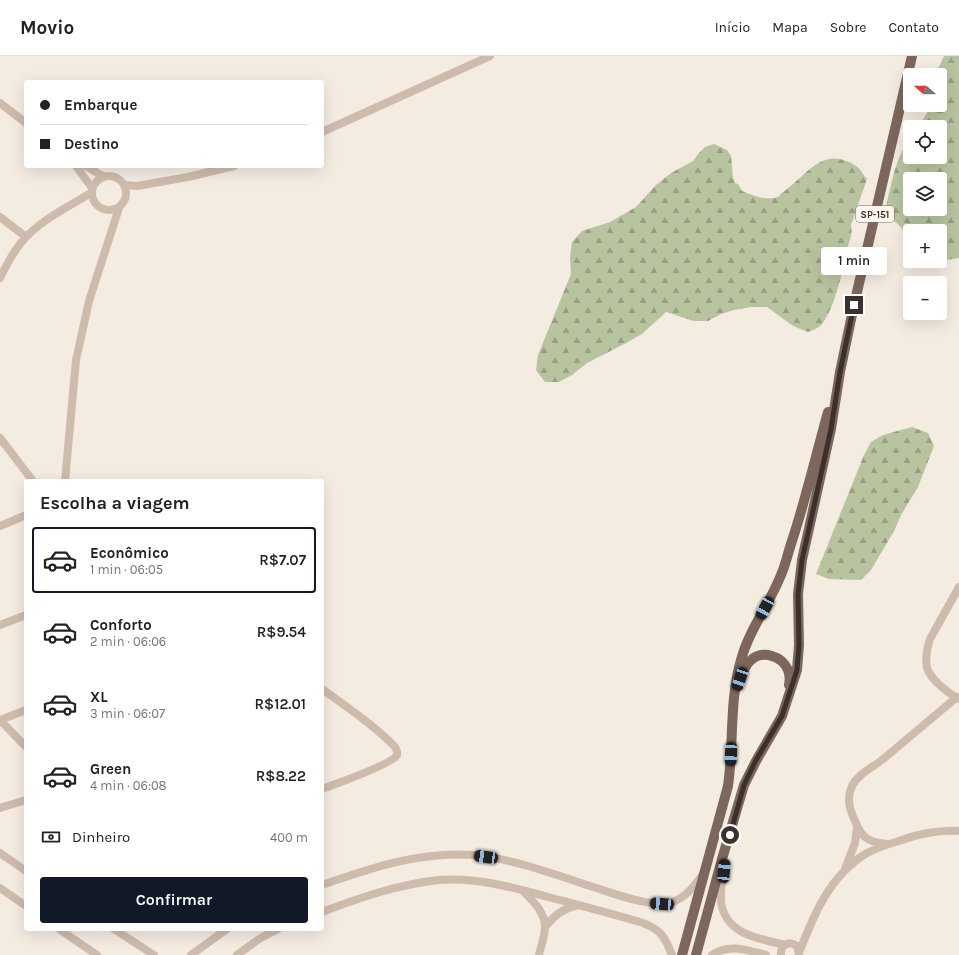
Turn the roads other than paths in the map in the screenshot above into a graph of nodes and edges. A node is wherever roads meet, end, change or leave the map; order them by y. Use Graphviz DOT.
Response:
graph roads {
  1 [pos="490,56"];
  2 [pos="912,56"];
  3 [pos="0,103"];
  4 [pos="24,121"];
  5 [pos="324,131"];
  6 [pos="77,168"];
  7 [pos="89,168"];
  8 [pos="226,168"];
  9 [pos="104,177"];
  10 [pos="125,188"];
  11 [pos="92,193"];
  12 [pos="118,208"];
  13 [pos="108,211"];
  14 [pos="0,217"];
  15 [pos="26,237"];
  16 [pos="109,239"];
  17 [pos="0,278"];
  18 [pos="840,372"];
  19 [pos="0,438"];
  20 [pos="66,472"];
  21 [pos="31,479"];
  22 [pos="62,479"];
  23 [pos="65,479"];
  24 [pos="24,516"];
  25 [pos="0,526"];
  26 [pos="959,587"];
  27 [pos="24,616"];
  28 [pos="0,625"];
  29 [pos="324,693"];
  30 [pos="789,695"];
  31 [pos="958,698"];
  32 [pos="732,700"];
  33 [pos="24,711"];
  34 [pos="0,720"];
  35 [pos="24,745"];
  36 [pos="324,788"];
  37 [pos="24,801"];
  38 [pos="0,808"];
  39 [pos="857,827"];
  40 [pos="959,831"];
  41 [pos="888,844"];
  42 [pos="726,846"];
  43 [pos="0,853"];
  44 [pos="24,870"];
  45 [pos="706,870"];
  46 [pos="844,870"];
  47 [pos="324,884"];
  48 [pos="0,888"];
  49 [pos="522,890"];
  50 [pos="24,905"];
  51 [pos="579,905"];
  52 [pos="324,911"];
  53 [pos="545,927"];
  54 [pos="809,927"];
  55 [pos="62,931"];
  56 [pos="117,931"];
  57 [pos="224,931"];
  58 [pos="274,931"];
  59 [pos="787,944"];
  60 [pos="799,954"];
  61 [pos="97,955"];
  62 [pos="154,955"];
  63 [pos="191,955"];
  64 [pos="237,955"];
  65 [pos="539,955"];
  66 [pos="672,955"];
  67 [pos="682,955"];
  68 [pos="696,955"];
  69 [pos="712,955"];
  70 [pos="766,955"];
  71 [pos="781,955"];
  1 -- 5 [label="street"];
  2 -- 18 [label="main road, SP-151"];
  3 -- 4 [label="street"];
  6 -- 11 [label="street"];
  7 -- 9 [label="street"];
  8 -- 10 [label="street"];
  9 -- 10 [label="street"];
  9 -- 11 [label="street"];
  10 -- 12 [label="street"];
  11 -- 13 [label="street"];
  11 -- 15 [label="street"];
  12 -- 13 [label="street"];
  12 -- 16 [label="street"];
  13 -- 16 [label="street"];
  14 -- 15 [label="street"];
  15 -- 17 [label="street"];
  16 -- 20 [label="street"];
  18 -- 30 [label="main road, SP-151"];
  18 -- 32 [label="main road, SP-151"];
  19 -- 21 [label="street"];
  20 -- 22 [label="street"];
  20 -- 23 [label="street"];
  24 -- 25 [label="street"];
  26 -- 31 [label="street"];
  27 -- 28 [label="street"];
  29 -- 36 [label="street"];
  30 -- 32 [label="main road"];
  30 -- 42 [label="main road, SP-151"];
  31 -- 39 [label="street"];
  32 -- 45 [label="main road, SP-151"];
  33 -- 34 [label="street"];
  34 -- 35 [label="street"];
  37 -- 38 [label="street"];
  39 -- 41 [label="street"];
  39 -- 46 [label="street"];
  40 -- 41 [label="street"];
  41 -- 46 [label="street"];
  42 -- 59 [label="street"];
  42 -- 68 [label="main road, SP-151"];
  43 -- 44 [label="street"];
  45 -- 47 [label="street"];
  45 -- 67 [label="main road, SP-151"];
  46 -- 54 [label="street"];
  48 -- 50 [label="street"];
  49 -- 51 [label="street"];
  49 -- 52 [label="street"];
  49 -- 53 [label="street"];
  51 -- 53 [label="street"];
  51 -- 66 [label="street"];
  53 -- 65 [label="street"];
  54 -- 59 [label="street"];
  54 -- 60 [label="street"];
  55 -- 61 [label="street"];
  56 -- 62 [label="street"];
  57 -- 63 [label="street"];
  58 -- 64 [label="street"];
  59 -- 60 [label="street"];
  59 -- 71 [label="street"];
  69 -- 70 [label="street"];
}
